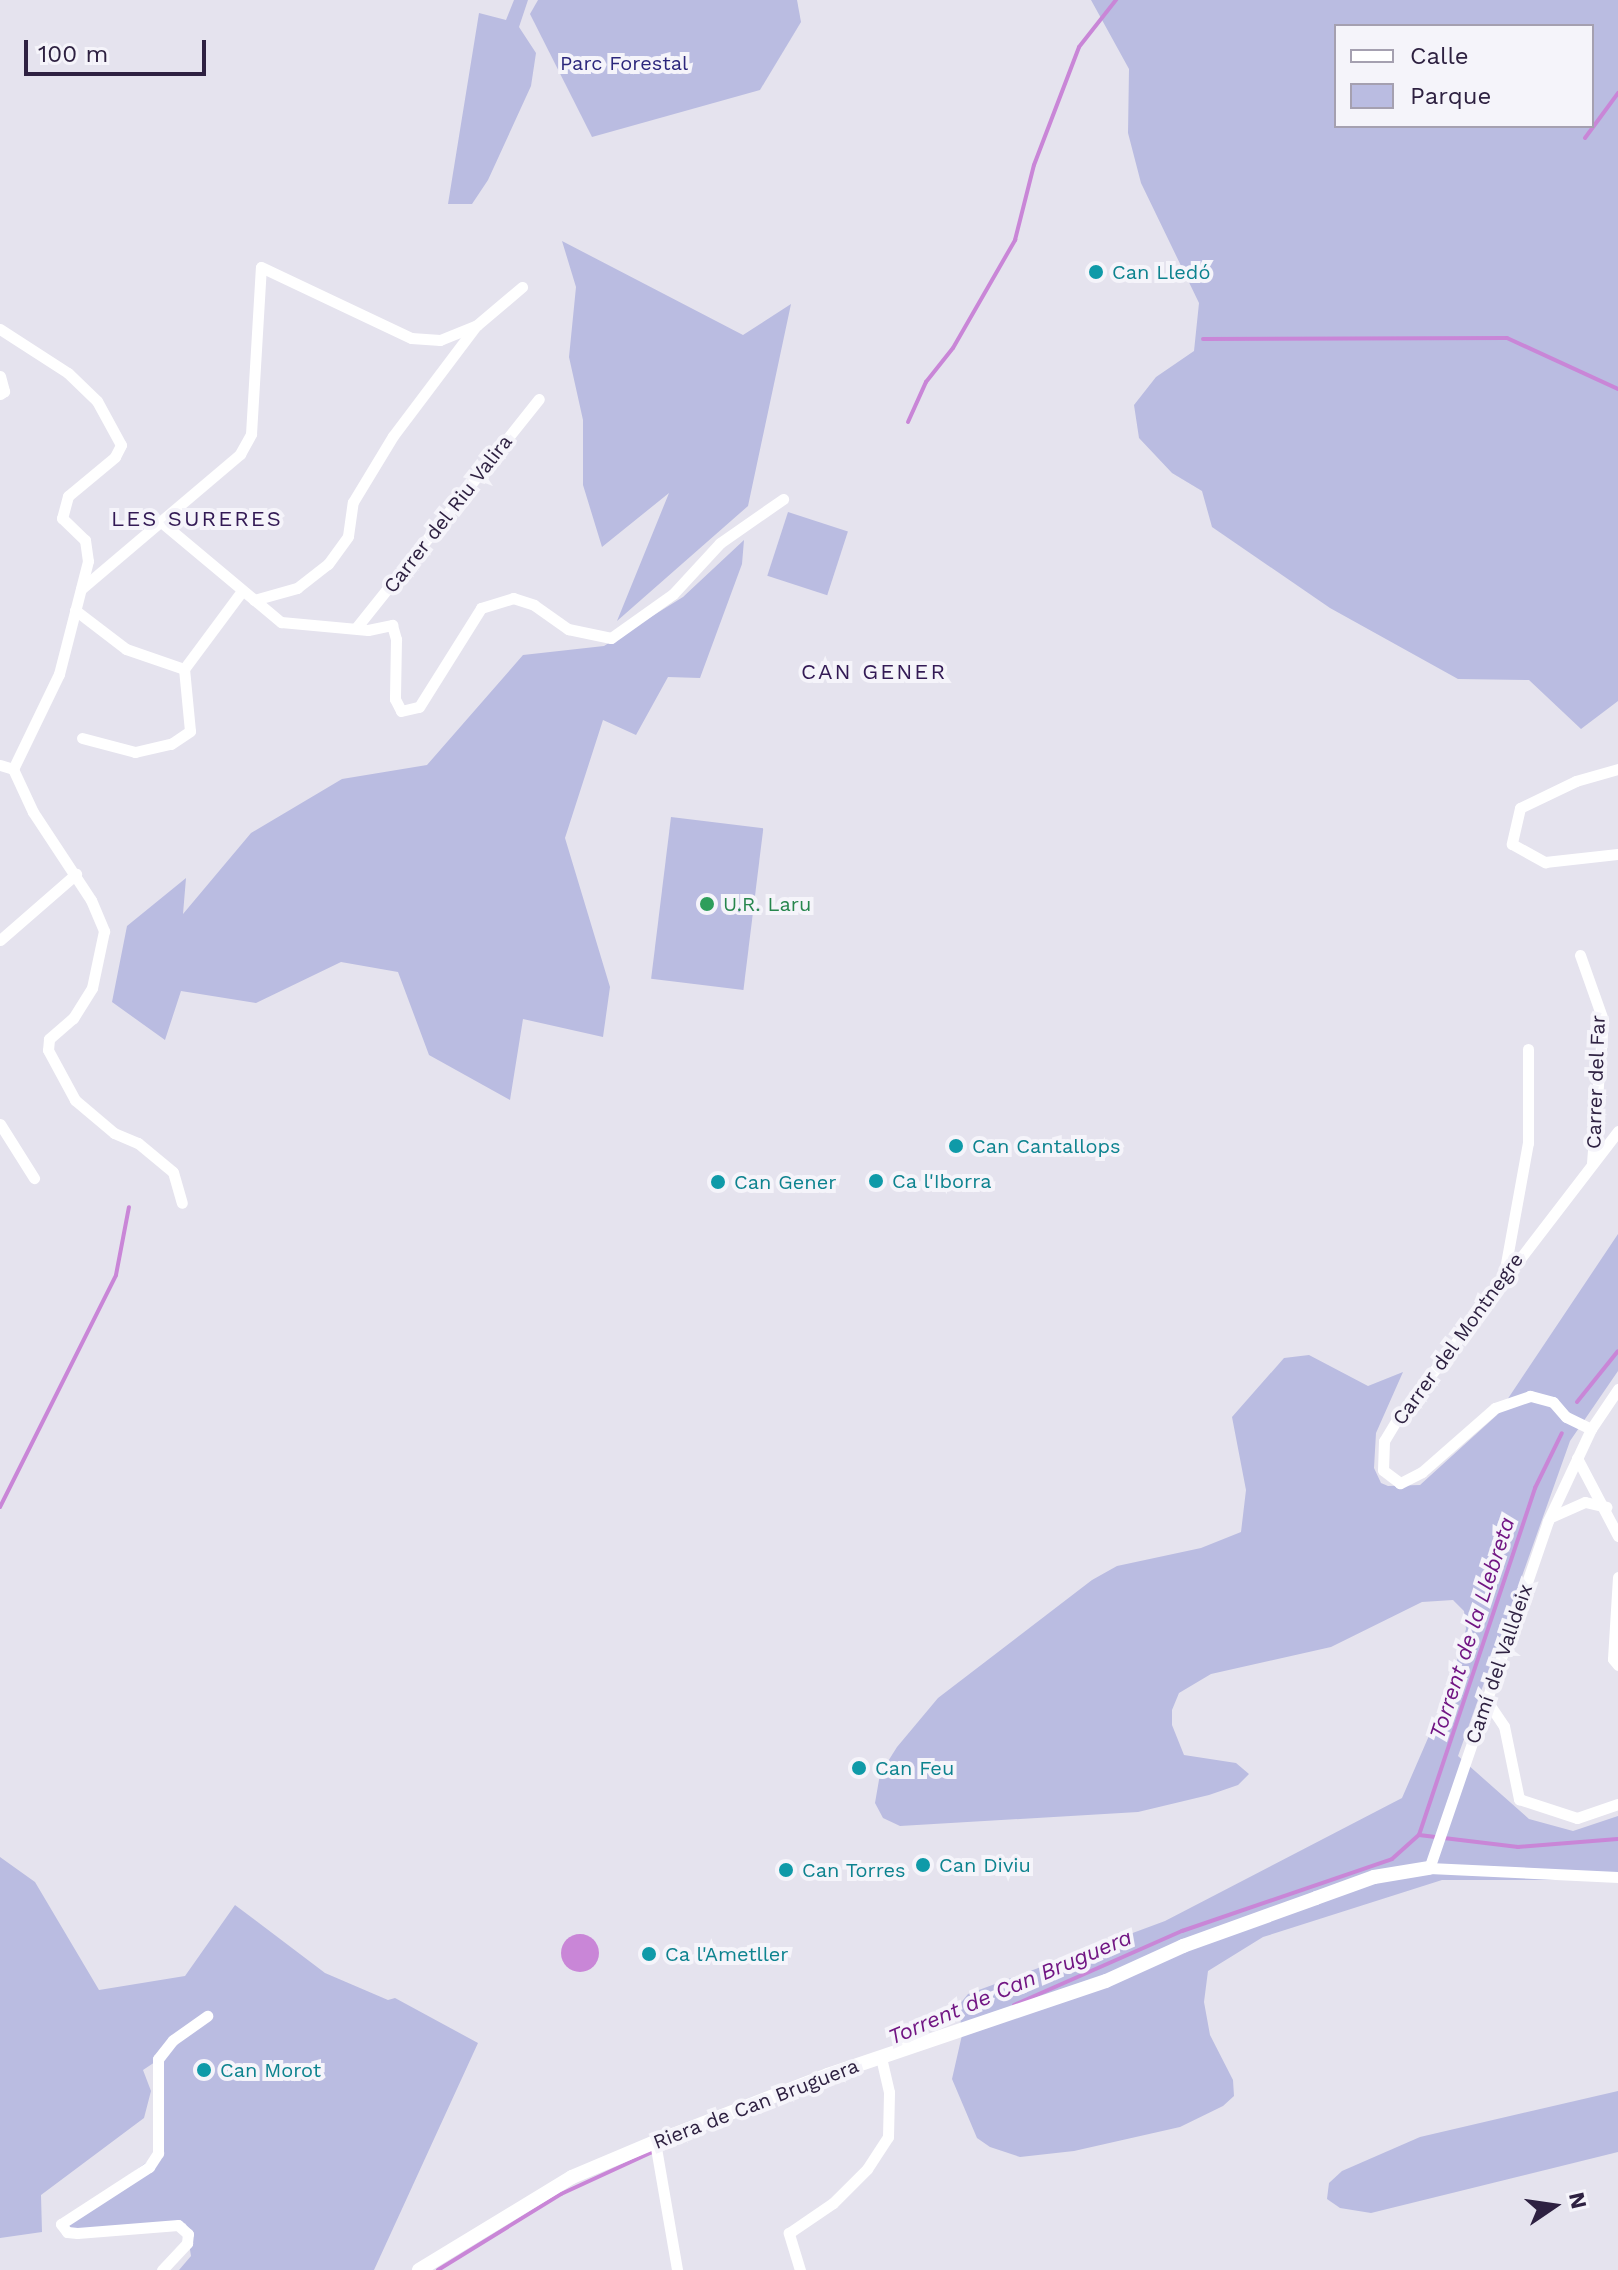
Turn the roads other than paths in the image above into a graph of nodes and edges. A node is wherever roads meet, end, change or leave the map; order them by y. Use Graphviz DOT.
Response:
graph roads {
  1 [pos="522,287"];
  2 [pos="477,325"];
  3 [pos="0,329"];
  4 [pos="0,376"];
  5 [pos="0,394"];
  6 [pos="539,399"];
  7 [pos="783,499"];
  8 [pos="160,521"];
  9 [pos="81,589"];
  10 [pos="242,591"];
  11 [pos="254,600"];
  12 [pos="75,610"];
  13 [pos="356,628"];
  14 [pos="184,669"];
  15 [pos="82,738"];
  16 [pos="0,765"];
  17 [pos="13,769"];
  18 [pos="1618,769"];
  19 [pos="1618,854"];
  20 [pos="76,874"];
  21 [pos="2,932"];
  22 [pos="1580,955"];
  23 [pos="1528,1049"];
  24 [pos="0,1124"];
  25 [pos="1618,1131"];
  26 [pos="1592,1164"];
  27 [pos="34,1178"];
  28 [pos="182,1203"];
  29 [pos="1505,1274"];
  30 [pos="1618,1389"];
  31 [pos="1591,1429"];
  32 [pos="1577,1458"];
  33 [pos="1606,1507"];
  34 [pos="1548,1521"];
  35 [pos="1618,1536"];
  36 [pos="1618,1577"];
  37 [pos="1618,1665"];
  38 [pos="1487,1701"];
  39 [pos="1618,1804"];
  40 [pos="1429,1868"];
  41 [pos="1618,1877"];
  42 [pos="207,2016"];
  43 [pos="881,2057"];
  44 [pos="655,2142"];
  45 [pos="162,2270"];
  46 [pos="419,2270"];
  47 [pos="677,2270"];
  48 [pos="800,2270"];
  1 -- 2 [label="street"];
  2 -- 8 [label="street"];
  2 -- 11 [label="street"];
  3 -- 9 [label="street"];
  4 -- 5 [label="street"];
  6 -- 13 [label="street, Carrer del Riu Valira"];
  7 -- 13 [label="street"];
  8 -- 9 [label="street"];
  8 -- 10 [label="street"];
  9 -- 12 [label="street"];
  10 -- 11 [label="street"];
  10 -- 14 [label="street"];
  11 -- 13 [label="street"];
  12 -- 14 [label="street"];
  12 -- 17 [label="street"];
  14 -- 15 [label="street"];
  16 -- 17 [label="street"];
  17 -- 20 [label="street"];
  18 -- 19 [label="street"];
  20 -- 21 [label="street"];
  20 -- 28 [label="street"];
  22 -- 26 [label="street, Carrer del Far"];
  23 -- 29 [label="street"];
  24 -- 27 [label="street"];
  25 -- 26 [label="street, Carrer del Montnegre"];
  26 -- 29 [label="street, Carrer del Montnegre"];
  29 -- 31 [label="street, Carrer del Montnegre"];
  30 -- 31 [label="street"];
  31 -- 32 [label="street"];
  32 -- 33 [label="street"];
  32 -- 34 [label="street"];
  33 -- 34 [label="street"];
  33 -- 35 [label="street"];
  34 -- 38 [label="street, Camí del Valldeix"];
  36 -- 37 [label="street"];
  38 -- 39 [label="street"];
  38 -- 40 [label="street, Camí del Valldeix"];
  40 -- 41 [label="street"];
  40 -- 43 [label="street, Riera de Can Bruguera"];
  42 -- 45 [label="street"];
  43 -- 44 [label="street, Riera de Can Bruguera"];
  43 -- 48 [label="street"];
  44 -- 46 [label="street, Riera de Can Bruguera"];
  44 -- 47 [label="street"];
}
